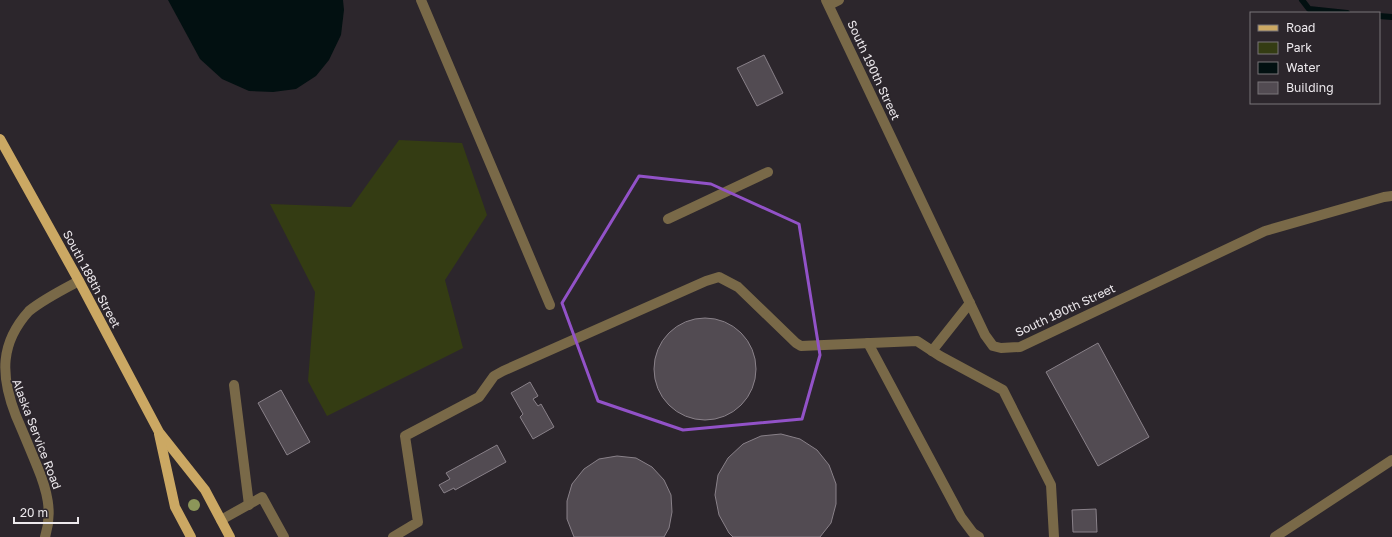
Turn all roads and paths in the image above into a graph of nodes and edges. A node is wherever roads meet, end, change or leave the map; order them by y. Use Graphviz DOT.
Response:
graph roads {
  1 [pos="421,0"];
  2 [pos="839,0"];
  3 [pos="827,2"];
  4 [pos="0,139"];
  5 [pos="768,172"];
  6 [pos="1392,196"];
  7 [pos="668,219"];
  8 [pos="79,281"];
  9 [pos="970,303"];
  10 [pos="550,305"];
  11 [pos="868,343"];
  12 [pos="932,350"];
  13 [pos="234,386"];
  14 [pos="159,432"];
  15 [pos="1392,460"];
  16 [pos="249,504"];
  17 [pos="221,520"];
  18 [pos="45,537"];
  19 [pos="192,537"];
  20 [pos="230,537"];
  21 [pos="284,537"];
  22 [pos="393,537"];
  23 [pos="979,537"];
  24 [pos="1054,537"];
  25 [pos="1275,537"];
  1 -- 10 [label="lane"];
  2 -- 3 [label="lane"];
  3 -- 9 [label="lane, South 190th Street"];
  4 -- 8 [label="main road, South 188th Street"];
  5 -- 7 [label="lane"];
  6 -- 9 [label="lane, South 190th Street"];
  8 -- 14 [label="main road, South 188th Street"];
  8 -- 18 [label="lane, Alaska Service Road"];
  9 -- 12 [label="lane"];
  11 -- 12 [label="lane"];
  11 -- 22 [label="lane"];
  11 -- 23 [label="lane"];
  12 -- 24 [label="lane"];
  13 -- 16 [label="lane"];
  14 -- 17 [label="main road, South 188th Street"];
  14 -- 19 [label="main road, South 188th Street"];
  15 -- 25 [label="lane"];
  16 -- 17 [label="lane"];
  16 -- 21 [label="lane"];
  17 -- 20 [label="main road, South 188th Street"];
}
